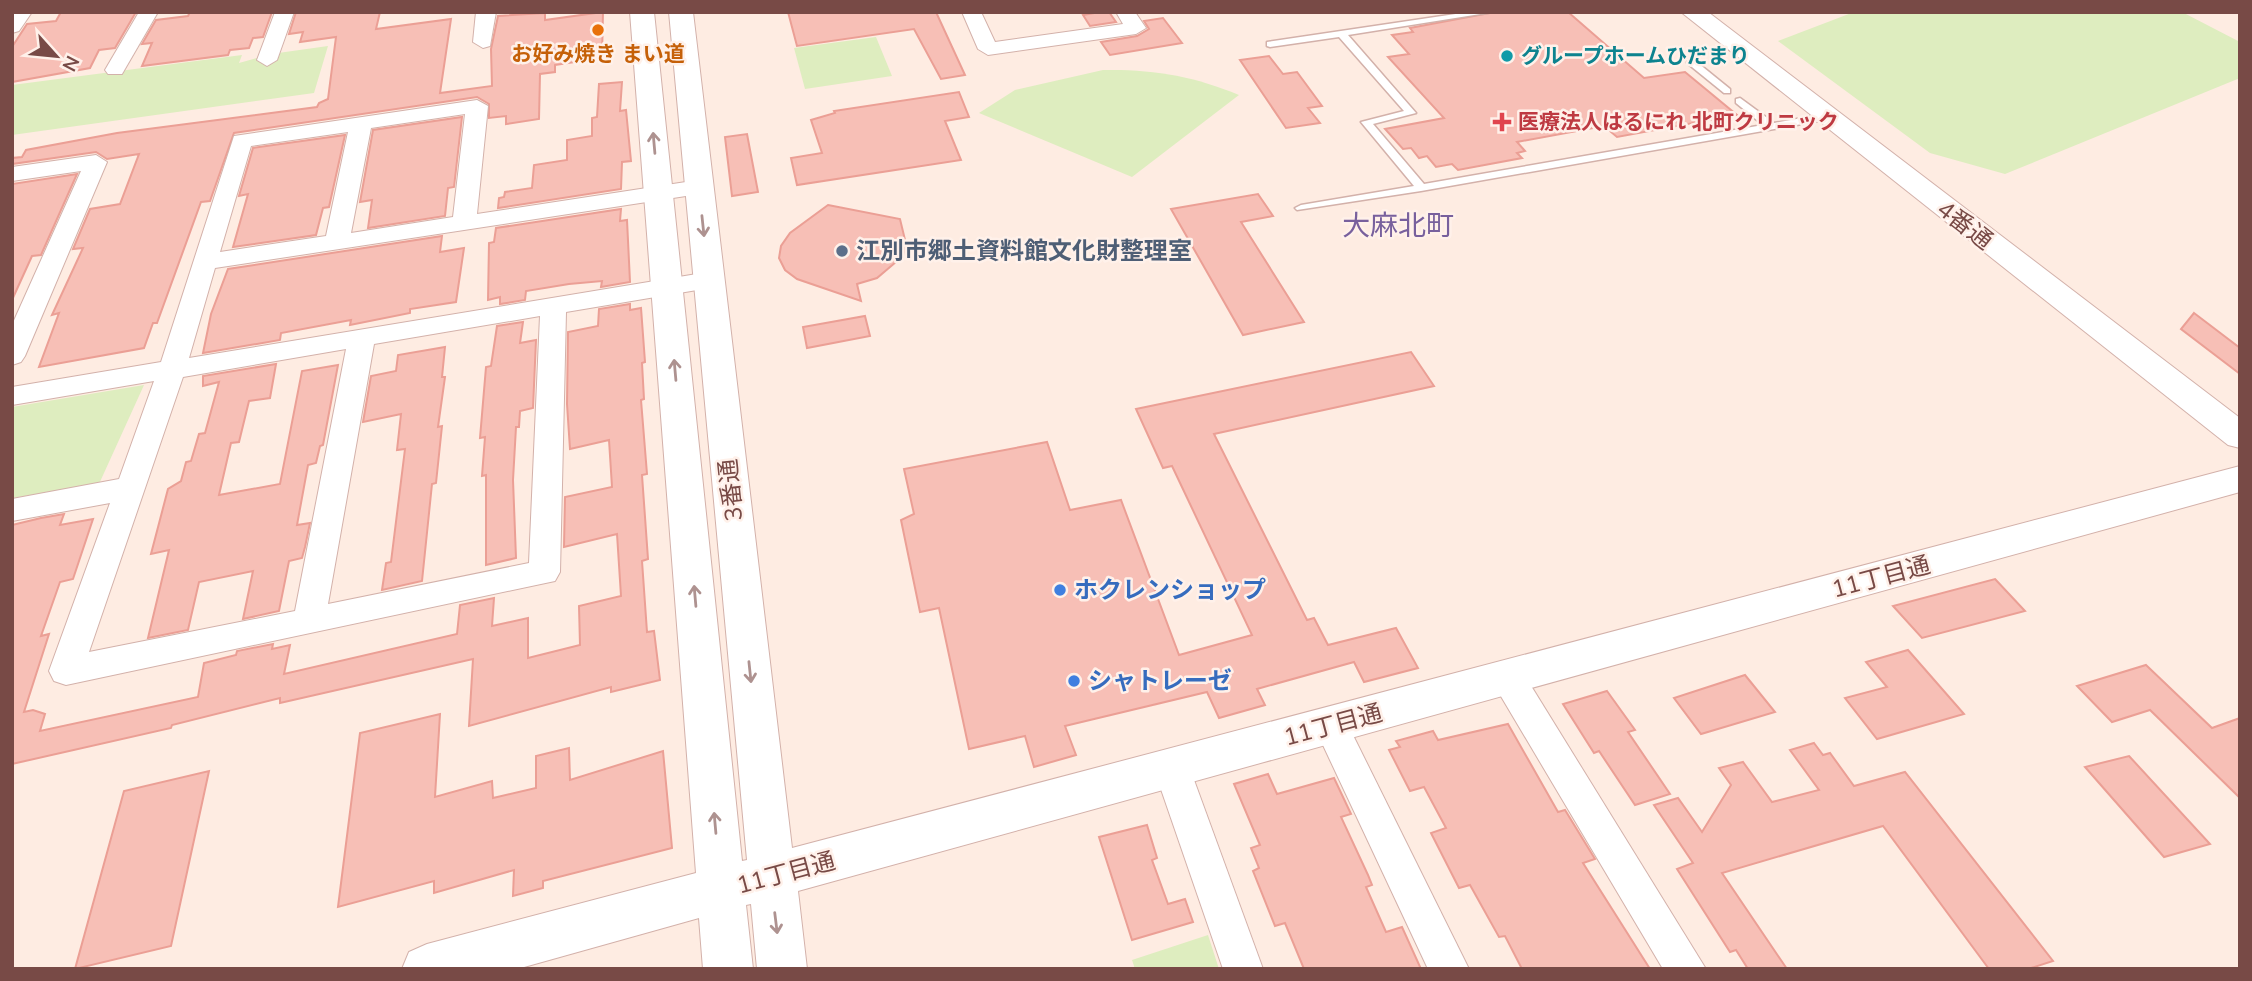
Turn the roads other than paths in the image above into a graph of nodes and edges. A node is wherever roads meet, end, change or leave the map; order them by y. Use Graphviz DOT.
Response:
graph roads {
  1 [pos="23,12"];
  2 [pos="149,12"];
  3 [pos="285,12"];
  4 [pos="486,12"];
  5 [pos="642,12"];
  6 [pos="681,12"];
  7 [pos="971,12"];
  8 [pos="1125,12"];
  9 [pos="1489,12"];
  10 [pos="1693,12"];
  11 [pos="12,27"];
  12 [pos="1341,33"];
  13 [pos="482,42"];
  14 [pos="1270,44"];
  15 [pos="267,60"];
  16 [pos="1690,61"];
  17 [pos="115,70"];
  18 [pos="1727,91"];
  19 [pos="1740,101"];
  20 [pos="1825,117"];
  21 [pos="361,124"];
  22 [pos="1771,126"];
  23 [pos="12,174"];
  24 [pos="699,187"];
  25 [pos="1421,188"];
  26 [pos="659,193"];
  27 [pos="1301,208"];
  28 [pos="464,222"];
  29 [pos="337,242"];
  30 [pos="206,261"];
  31 [pos="709,280"];
  32 [pos="667,286"];
  33 [pos="553,305"];
  34 [pos="362,337"];
  35 [pos="12,356"];
  36 [pos="172,369"];
  37 [pos="12,396"];
  38 [pos="2240,436"];
  39 [pos="2240,479"];
  40 [pos="130,488"];
  41 [pos="12,510"];
  42 [pos="309,620"];
  43 [pos="1508,678"];
  44 [pos="1331,726"];
  45 [pos="1172,769"];
  46 [pos="771,878"];
  47 [pos="721,891"];
  48 [pos="426,969"];
  49 [pos="728,969"];
  50 [pos="782,969"];
  51 [pos="1244,969"];
  52 [pos="1449,969"];
  53 [pos="1686,969"];
  1 -- 11 [label="street"];
  2 -- 17 [label="street"];
  3 -- 15 [label="street"];
  4 -- 13 [label="street"];
  26 -- 5 [label="street, 3番通, one-way"];
  6 -- 24 [label="street, 3番通"];
  7 -- 8 [label="street"];
  9 -- 12 [label="lane"];
  10 -- 20 [label="street, 4番通"];
  12 -- 14 [label="lane"];
  12 -- 25 [label="lane"];
  16 -- 18 [label="lane"];
  19 -- 22 [label="lane"];
  20 -- 22 [label="lane"];
  20 -- 38 [label="street, 4番通"];
  21 -- 28 [label="street"];
  21 -- 29 [label="street"];
  21 -- 30 [label="street"];
  22 -- 25 [label="lane"];
  23 -- 35 [label="street"];
  24 -- 26 [label="street"];
  24 -- 31 [label="street, 3番通, one-way"];
  25 -- 27 [label="lane"];
  26 -- 28 [label="street"];
  26 -- 32 [label="street, 3番通"];
  28 -- 29 [label="street"];
  29 -- 30 [label="street"];
  30 -- 36 [label="street"];
  31 -- 32 [label="street"];
  31 -- 46 [label="street, 3番通, one-way"];
  32 -- 33 [label="street"];
  47 -- 32 [label="street, 3番通, one-way"];
  33 -- 34 [label="street"];
  33 -- 42 [label="street"];
  34 -- 36 [label="street"];
  34 -- 42 [label="street"];
  36 -- 37 [label="street"];
  36 -- 40 [label="street"];
  39 -- 43 [label="street, 11丁目通"];
  40 -- 41 [label="street"];
  40 -- 42 [label="street"];
  43 -- 44 [label="street, 11丁目通"];
  43 -- 53 [label="street"];
  44 -- 45 [label="street, 11丁目通"];
  44 -- 52 [label="street"];
  45 -- 46 [label="street, 11丁目通"];
  45 -- 51 [label="street"];
  46 -- 47 [label="street, 11丁目通"];
  46 -- 50 [label="street, 3番通, one-way"];
  47 -- 48 [label="street, 11丁目通"];
  47 -- 49 [label="street, 3番通"];
}
